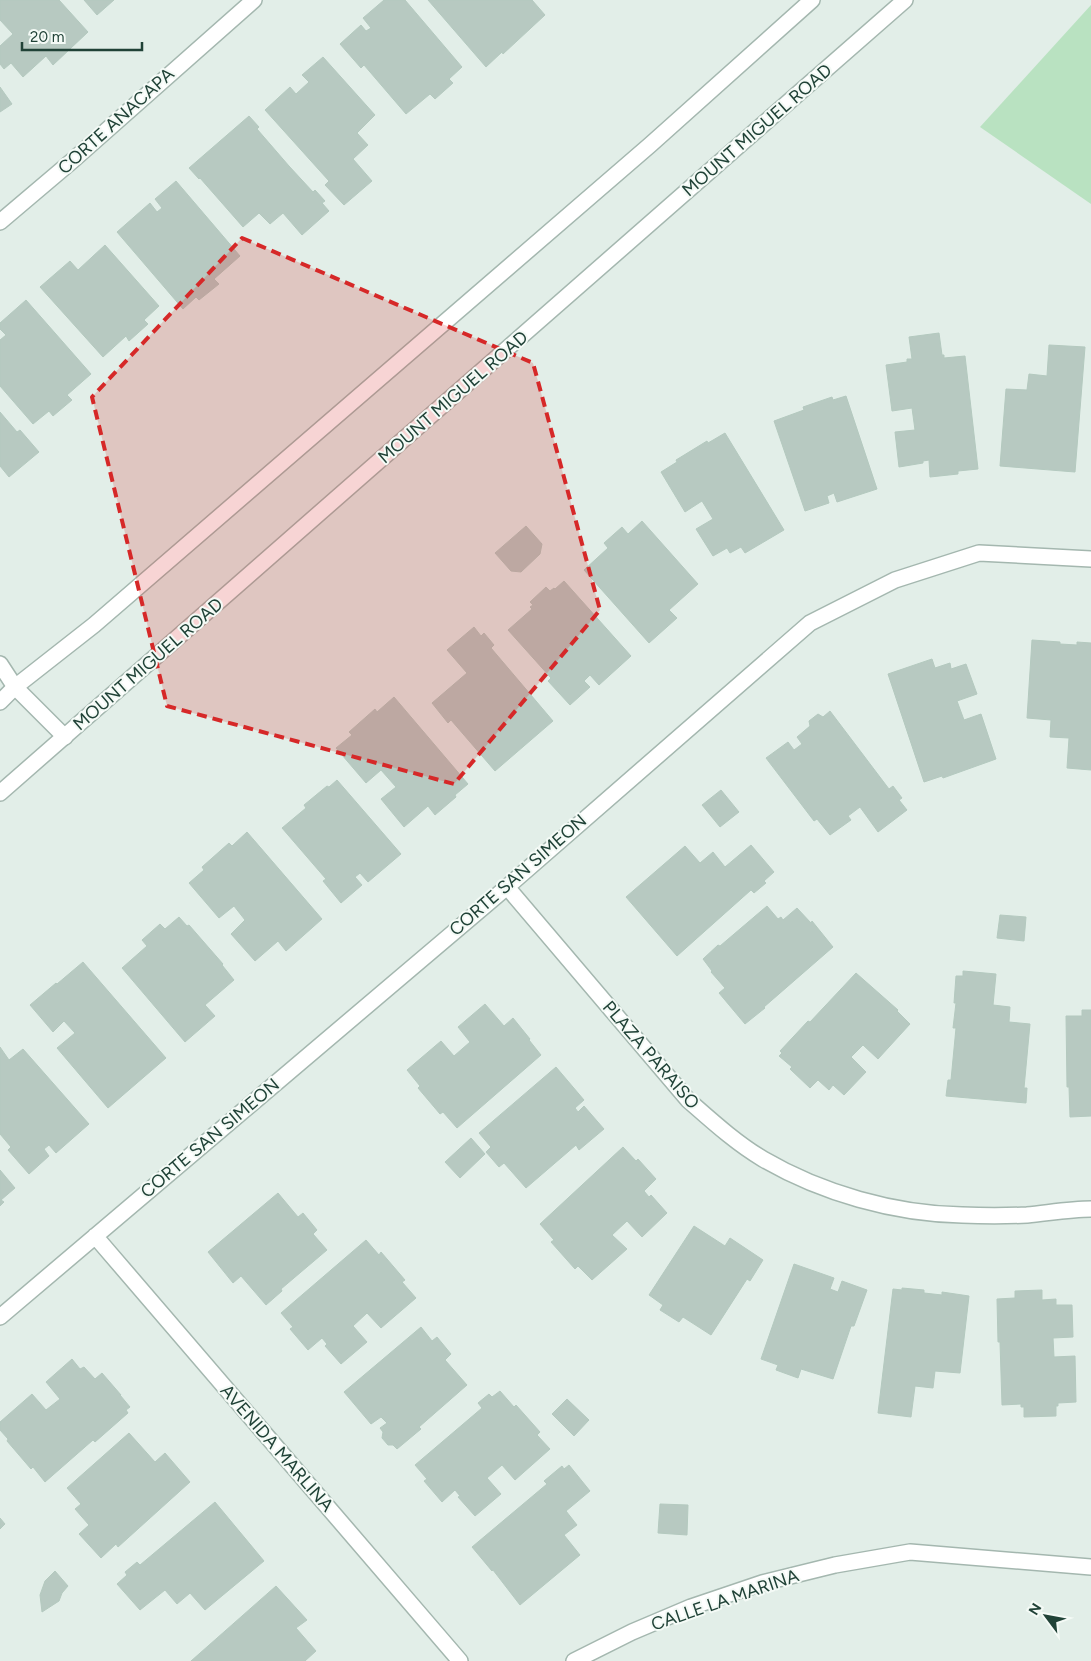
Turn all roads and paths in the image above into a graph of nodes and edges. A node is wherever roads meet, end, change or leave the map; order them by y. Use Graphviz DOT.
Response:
graph roads {
  1 [pos="254,0"];
  2 [pos="812,0"];
  3 [pos="905,0"];
  4 [pos="0,222"];
  5 [pos="1091,559"];
  6 [pos="0,664"];
  7 [pos="16,687"];
  8 [pos="0,702"];
  9 [pos="65,737"];
  10 [pos="0,793"];
  11 [pos="507,887"];
  12 [pos="1091,1209"];
  13 [pos="95,1236"];
  14 [pos="0,1317"];
  15 [pos="1091,1567"];
  16 [pos="460,1661"];
  17 [pos="574,1661"];
  1 -- 4 [label="street, CORTE ANACAPA"];
  2 -- 7 [label="street"];
  3 -- 9 [label="street, MOUNT MIGUEL ROAD"];
  5 -- 11 [label="street, CORTE SAN SIMEON"];
  6 -- 7 [label="street"];
  7 -- 8 [label="street"];
  7 -- 9 [label="street"];
  9 -- 10 [label="street, MOUNT MIGUEL ROAD"];
  11 -- 12 [label="street, PLAZA PARAISO"];
  11 -- 13 [label="street, CORTE SAN SIMEON"];
  13 -- 14 [label="street, CORTE SAN SIMEON"];
  13 -- 16 [label="street, AVENIDA MARLINA"];
  15 -- 17 [label="street, CALLE LA MARINA"];
}
